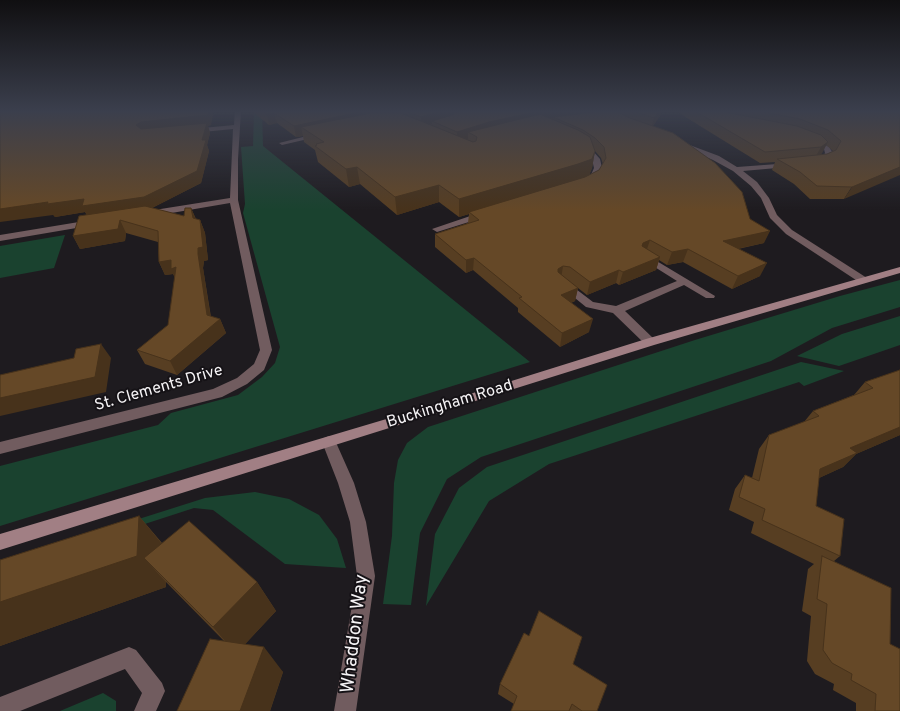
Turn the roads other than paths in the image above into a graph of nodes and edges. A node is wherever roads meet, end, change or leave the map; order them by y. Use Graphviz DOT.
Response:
graph roads {
  1 [pos="236,144"];
  2 [pos="579,144"];
  3 [pos="682,144"];
  4 [pos="820,144"];
  5 [pos="811,163"];
  6 [pos="795,165"];
  7 [pos="736,169"];
  8 [pos="579,185"];
  9 [pos="234,200"];
  10 [pos="495,211"];
  11 [pos="135,216"];
  12 [pos="98,222"];
  13 [pos="437,229"];
  14 [pos="0,238"];
  15 [pos="645,257"];
  16 [pos="895,271"];
  17 [pos="863,280"];
  18 [pos="685,281"];
  19 [pos="562,284"];
  20 [pos="710,296"];
  21 [pos="617,310"];
  22 [pos="650,342"];
  23 [pos="329,442"];
  24 [pos="0,448"];
  25 [pos="0,542"];
  26 [pos="0,708"];
  27 [pos="145,711"];
  28 [pos="344,711"];
  1 -- 9 [label="street, St. Clements Drive"];
  2 -- 8 [label="street"];
  3 -- 7 [label="street"];
  4 -- 5 [label="street"];
  6 -- 7 [label="street"];
  7 -- 17 [label="street"];
  9 -- 11 [label="street"];
  9 -- 24 [label="street, St. Clements Drive"];
  10 -- 13 [label="street"];
  12 -- 14 [label="street"];
  15 -- 18 [label="street"];
  16 -- 17 [label="main road, Buckingham Road"];
  17 -- 22 [label="main road, Buckingham Road"];
  18 -- 20 [label="street"];
  18 -- 21 [label="street"];
  19 -- 21 [label="street"];
  21 -- 22 [label="street"];
  22 -- 23 [label="main road, Buckingham Road"];
  23 -- 25 [label="main road, Buckingham Road"];
  23 -- 28 [label="street, Whaddon Way"];
  26 -- 27 [label="street"];
}
